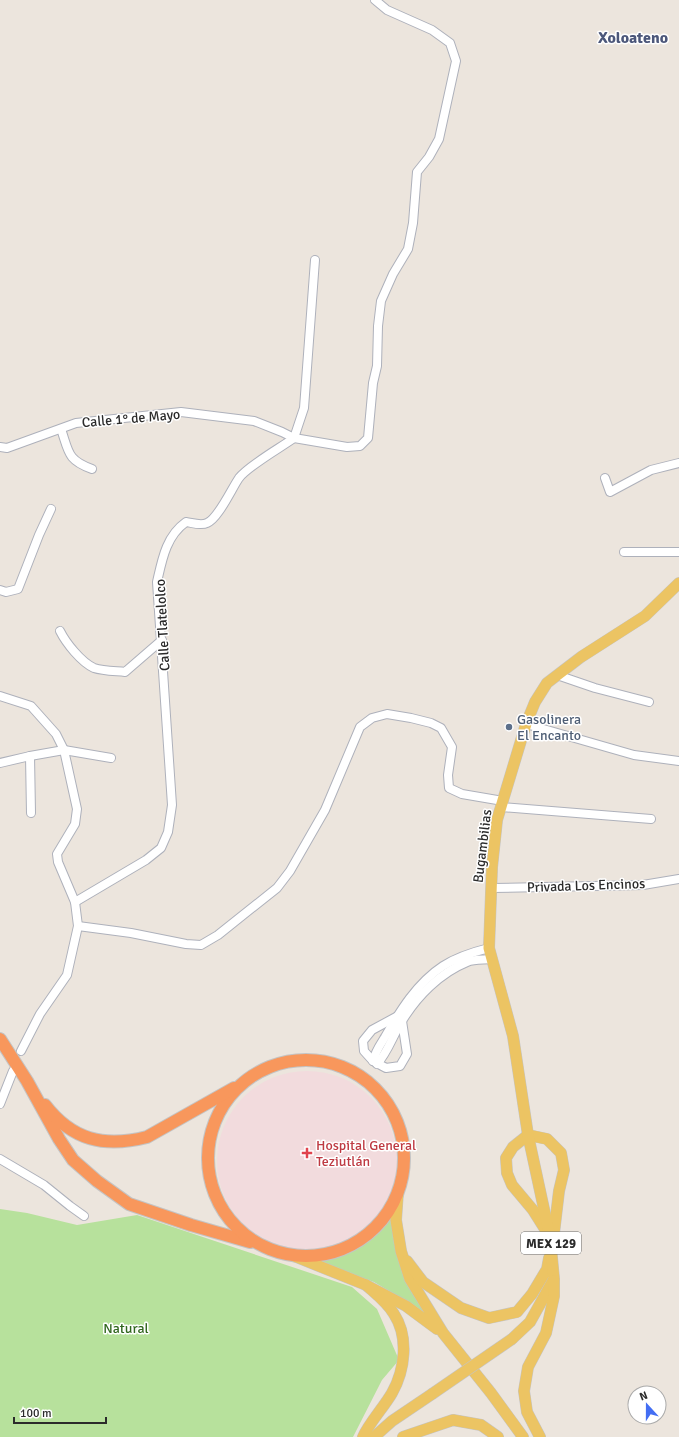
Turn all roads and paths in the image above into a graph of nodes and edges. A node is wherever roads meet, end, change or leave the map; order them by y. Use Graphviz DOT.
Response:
graph roads {
  1 [pos="376,0"];
  2 [pos="315,260"];
  3 [pos="61,429"];
  4 [pos="294,438"];
  5 [pos="0,447"];
  6 [pos="679,463"];
  7 [pos="92,469"];
  8 [pos="605,478"];
  9 [pos="51,509"];
  10 [pos="624,552"];
  11 [pos="679,552"];
  12 [pos="679,583"];
  13 [pos="0,590"];
  14 [pos="60,631"];
  15 [pos="162,640"];
  16 [pos="556,675"];
  17 [pos="0,696"];
  18 [pos="649,702"];
  19 [pos="526,724"];
  20 [pos="64,750"];
  21 [pos="30,756"];
  22 [pos="111,758"];
  23 [pos="679,761"];
  24 [pos="0,763"];
  25 [pos="502,804"];
  26 [pos="31,813"];
  27 [pos="651,819"];
  28 [pos="679,879"];
  29 [pos="492,888"];
  30 [pos="75,902"];
  31 [pos="78,926"];
  32 [pos="489,948"];
  33 [pos="492,959"];
  34 [pos="399,1019"];
  35 [pos="0,1040"];
  36 [pos="21,1051"];
  37 [pos="375,1063"];
  38 [pos="13,1071"];
  39 [pos="27,1082"];
  40 [pos="243,1083"];
  41 [pos="0,1104"];
  42 [pos="528,1135"];
  43 [pos="0,1159"];
  44 [pos="398,1191"];
  45 [pos="84,1216"];
  46 [pos="551,1242"];
  47 [pos="252,1243"];
  48 [pos="401,1251"];
  49 [pos="294,1256"];
  50 [pos="554,1279"];
  51 [pos="366,1285"];
  52 [pos="442,1333"];
  53 [pos="363,1437"];
  54 [pos="374,1437"];
  55 [pos="403,1437"];
  56 [pos="498,1437"];
  57 [pos="523,1437"];
  58 [pos="540,1437"];
  1 -- 4 [label="street"];
  2 -- 4 [label="street"];
  3 -- 4 [label="street, Calle 1° de Mayo"];
  3 -- 5 [label="street, Calle 1° de Mayo"];
  3 -- 7 [label="street"];
  4 -- 15 [label="street, Calle Tlatelolco"];
  6 -- 8 [label="street"];
  9 -- 13 [label="street"];
  10 -- 11 [label="street"];
  12 -- 16 [label="main road, Bugambilias"];
  14 -- 15 [label="street"];
  15 -- 30 [label="street, Calle Tlatelolco"];
  16 -- 18 [label="street"];
  16 -- 19 [label="main road, Bugambilias"];
  17 -- 20 [label="street"];
  19 -- 23 [label="street"];
  19 -- 25 [label="main road, Bugambilias"];
  20 -- 21 [label="street"];
  20 -- 22 [label="street"];
  20 -- 30 [label="street"];
  21 -- 24 [label="street"];
  21 -- 26 [label="street"];
  25 -- 27 [label="street"];
  25 -- 29 [label="main road, Bugambilias"];
  25 -- 31 [label="street"];
  28 -- 29 [label="street, Privada Los Encinos"];
  29 -- 32 [label="main road, Bugambilias"];
  30 -- 31 [label="street"];
  31 -- 36 [label="street"];
  32 -- 33 [label="main road, Bugambilias"];
  32 -- 34 [label="street"];
  33 -- 34 [label="street"];
  33 -- 42 [label="main road, Bugambilias"];
  34 -- 37 [label="street"];
  34 -- 37 [label="street"];
  34 -- 37 [label="street"];
  35 -- 39 [label="highway"];
  38 -- 41 [label="street"];
  39 -- 40 [label="highway"];
  39 -- 47 [label="highway"];
  40 -- 44 [label="highway"];
  40 -- 47 [label="highway"];
  42 -- 46 [label="main road, MEX 129"];
  42 -- 46 [label="main road"];
  42 -- 46 [label="main road"];
  43 -- 45 [label="street"];
  44 -- 48 [label="main road"];
  44 -- 49 [label="highway"];
  46 -- 48 [label="main road"];
  46 -- 50 [label="main road, MEX 129"];
  47 -- 49 [label="highway"];
  48 -- 52 [label="main road"];
  49 -- 51 [label="main road"];
  50 -- 54 [label="main road, bridge"];
  50 -- 58 [label="main road"];
  51 -- 52 [label="main road"];
  51 -- 53 [label="main road"];
  52 -- 57 [label="main road"];
  55 -- 56 [label="main road"];
}
